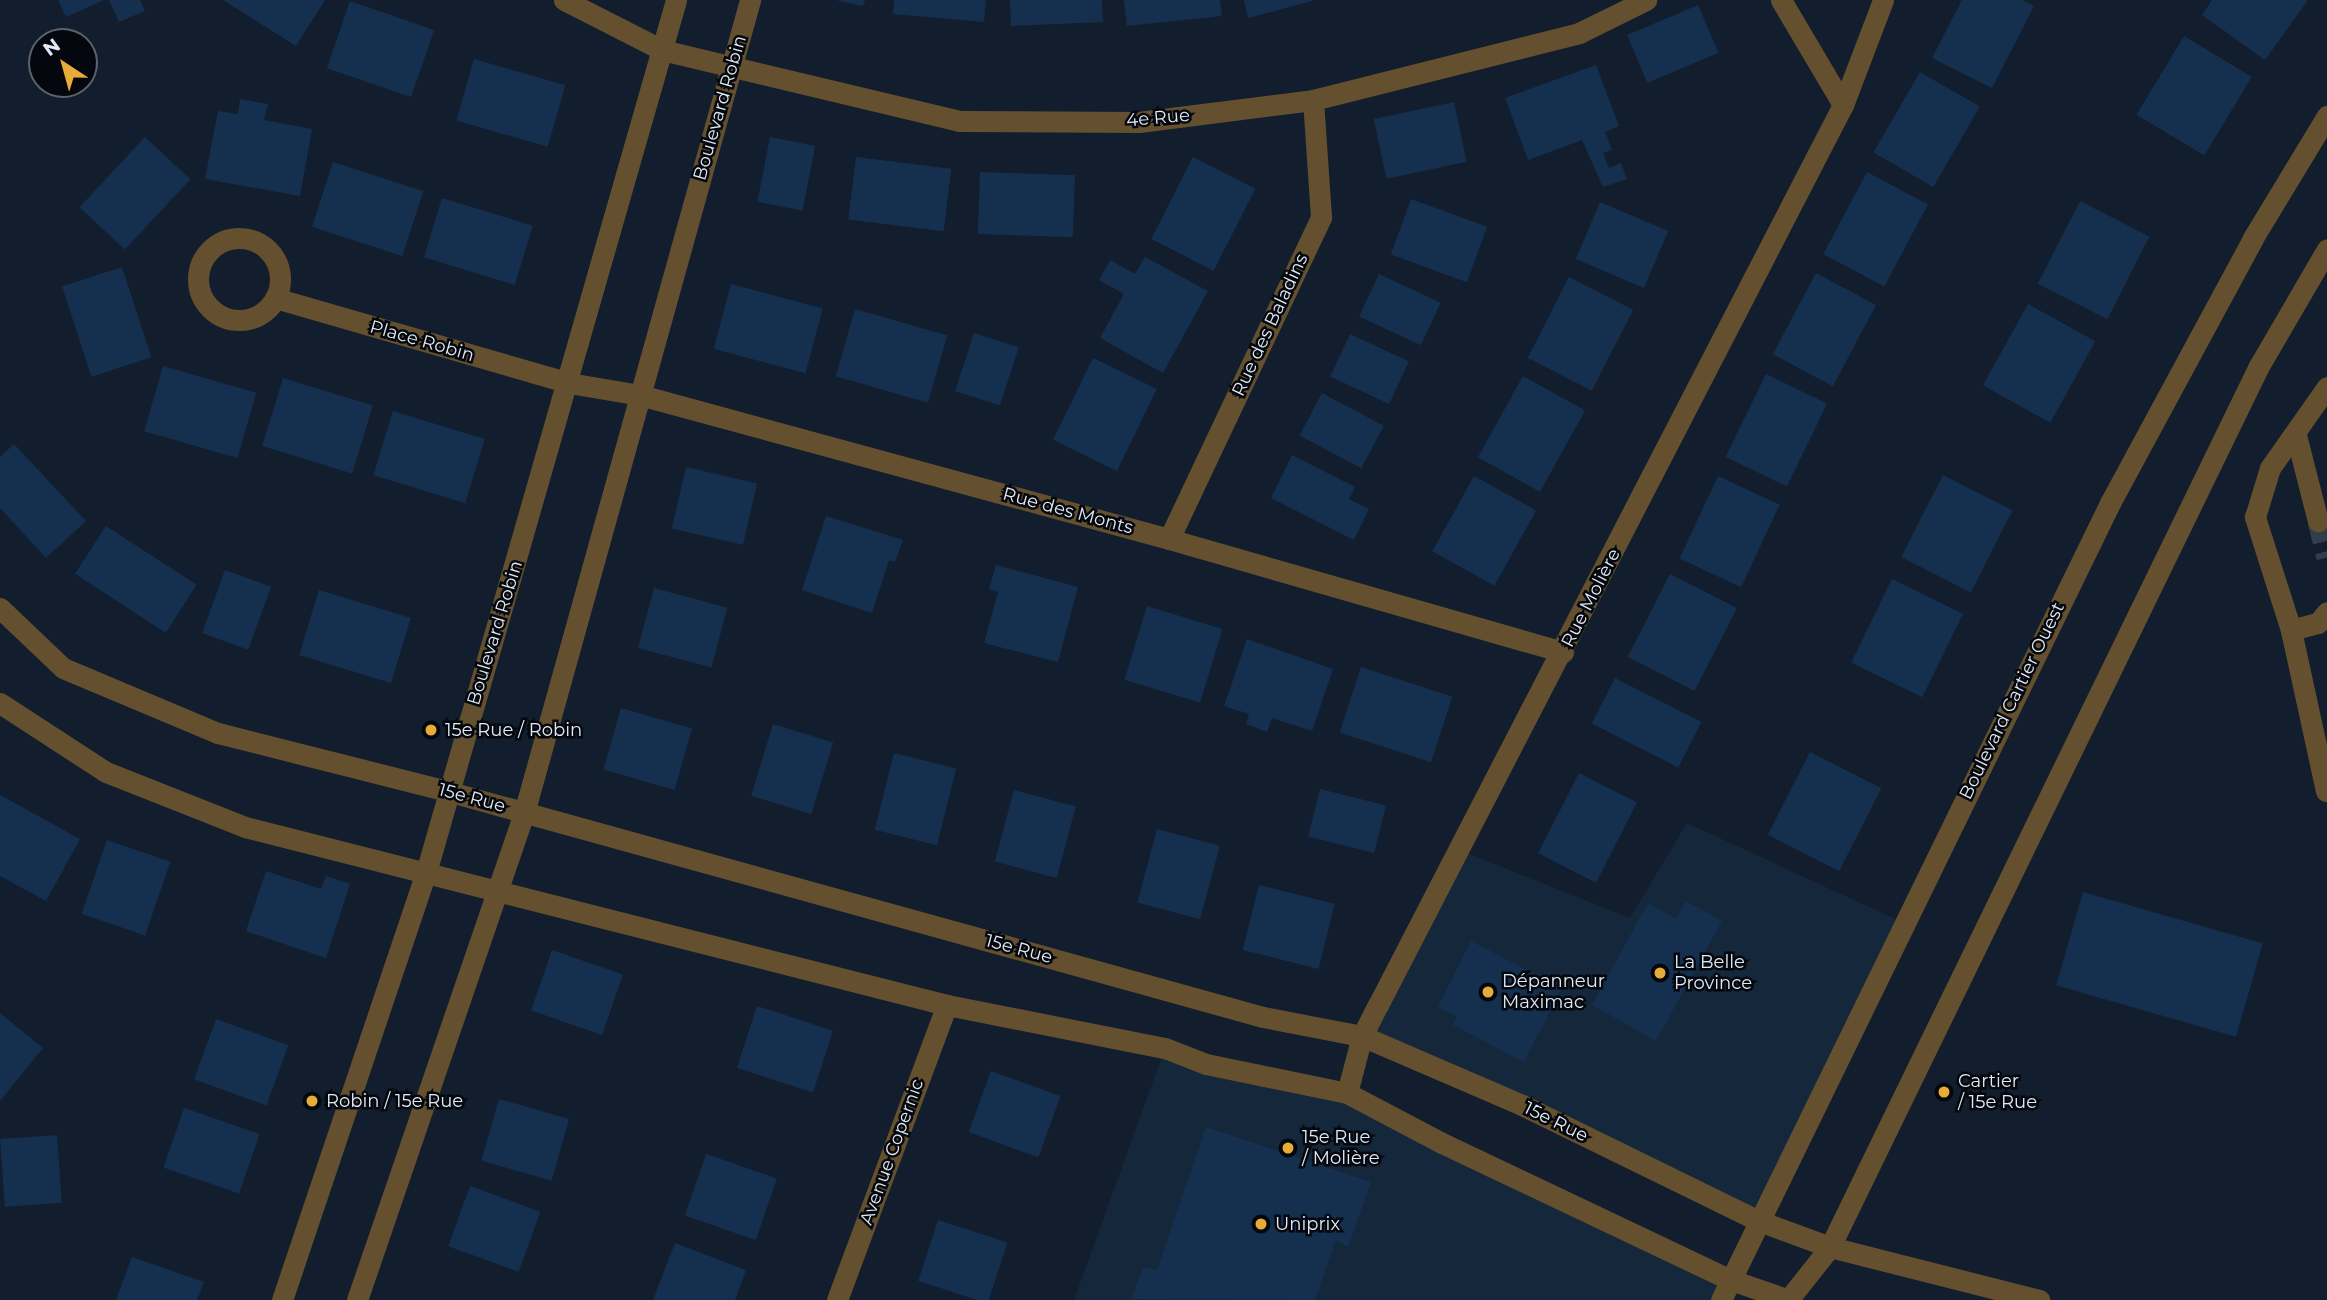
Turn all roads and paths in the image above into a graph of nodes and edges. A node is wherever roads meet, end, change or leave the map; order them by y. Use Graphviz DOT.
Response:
graph roads {
  1 [pos="564,0"];
  2 [pos="676,0"];
  3 [pos="750,0"];
  4 [pos="1646,0"];
  5 [pos="1781,0"];
  6 [pos="1883,0"];
  7 [pos="662,50"];
  8 [pos="731,68"];
  9 [pos="1312,100"];
  10 [pos="1843,105"];
  11 [pos="2327,116"];
  12 [pos="2327,249"];
  13 [pos="275,298"];
  14 [pos="569,383"];
  15 [pos="2327,387"];
  16 [pos="640,395"];
  17 [pos="2296,435"];
  18 [pos="2318,521"];
  19 [pos="1169,539"];
  20 [pos="0,608"];
  21 [pos="2327,612"];
  22 [pos="2291,630"];
  23 [pos="1563,652"];
  24 [pos="0,703"];
  25 [pos="447,791"];
  26 [pos="2326,792"];
  27 [pos="524,813"];
  28 [pos="425,876"];
  29 [pos="495,892"];
  30 [pos="947,1005"];
  31 [pos="1362,1037"];
  32 [pos="1346,1093"];
  33 [pos="1759,1221"];
  34 [pos="1830,1247"];
  35 [pos="1731,1280"];
  36 [pos="282,1300"];
  37 [pos="358,1300"];
  38 [pos="837,1300"];
  39 [pos="1721,1300"];
  40 [pos="1789,1300"];
  41 [pos="2039,1300"];
  1 -- 7 [label="street, 4e Rue"];
  2 -- 7 [label="street, Boulevard Robin"];
  3 -- 8 [label="street, Boulevard Robin"];
  4 -- 9 [label="street, 4e Rue"];
  5 -- 10 [label="street"];
  6 -- 10 [label="street, Rue Molière"];
  7 -- 8 [label="street, 4e Rue"];
  7 -- 14 [label="street, Boulevard Robin"];
  8 -- 9 [label="street, 4e Rue"];
  8 -- 16 [label="street, Boulevard Robin"];
  9 -- 19 [label="street, Rue des Baladins"];
  10 -- 23 [label="street, Rue Molière"];
  11 -- 33 [label="street, Boulevard Cartier Ouest"];
  12 -- 34 [label="street"];
  13 -- 14 [label="street, Place Robin"];
  14 -- 16 [label="street, Rue des Monts"];
  14 -- 25 [label="street, Boulevard Robin"];
  15 -- 17 [label="street"];
  16 -- 19 [label="street, Rue des Monts"];
  16 -- 27 [label="street, Boulevard Robin"];
  17 -- 18 [label="street"];
  17 -- 22 [label="street"];
  19 -- 23 [label="street, Rue des Monts"];
  20 -- 25 [label="street, 15e Rue"];
  21 -- 22 [label="street"];
  22 -- 26 [label="street"];
  23 -- 31 [label="street, Rue Molière"];
  24 -- 28 [label="street"];
  25 -- 27 [label="street, 15e Rue"];
  25 -- 28 [label="street, Boulevard Robin"];
  27 -- 29 [label="street, Boulevard Robin"];
  27 -- 31 [label="street, 15e Rue"];
  28 -- 29 [label="street"];
  28 -- 36 [label="street, Boulevard Robin"];
  29 -- 30 [label="street"];
  29 -- 37 [label="street, Boulevard Robin"];
  30 -- 32 [label="street"];
  30 -- 38 [label="street, Avenue Copernic"];
  31 -- 32 [label="street, Rue Molière"];
  31 -- 33 [label="street, 15e Rue"];
  32 -- 35 [label="street"];
  33 -- 34 [label="street, 15e Rue"];
  33 -- 35 [label="street, Boulevard Cartier Ouest"];
  34 -- 40 [label="street"];
  34 -- 41 [label="street, 15e Rue"];
  35 -- 39 [label="street, Boulevard Cartier Ouest"];
  35 -- 40 [label="street"];
}
